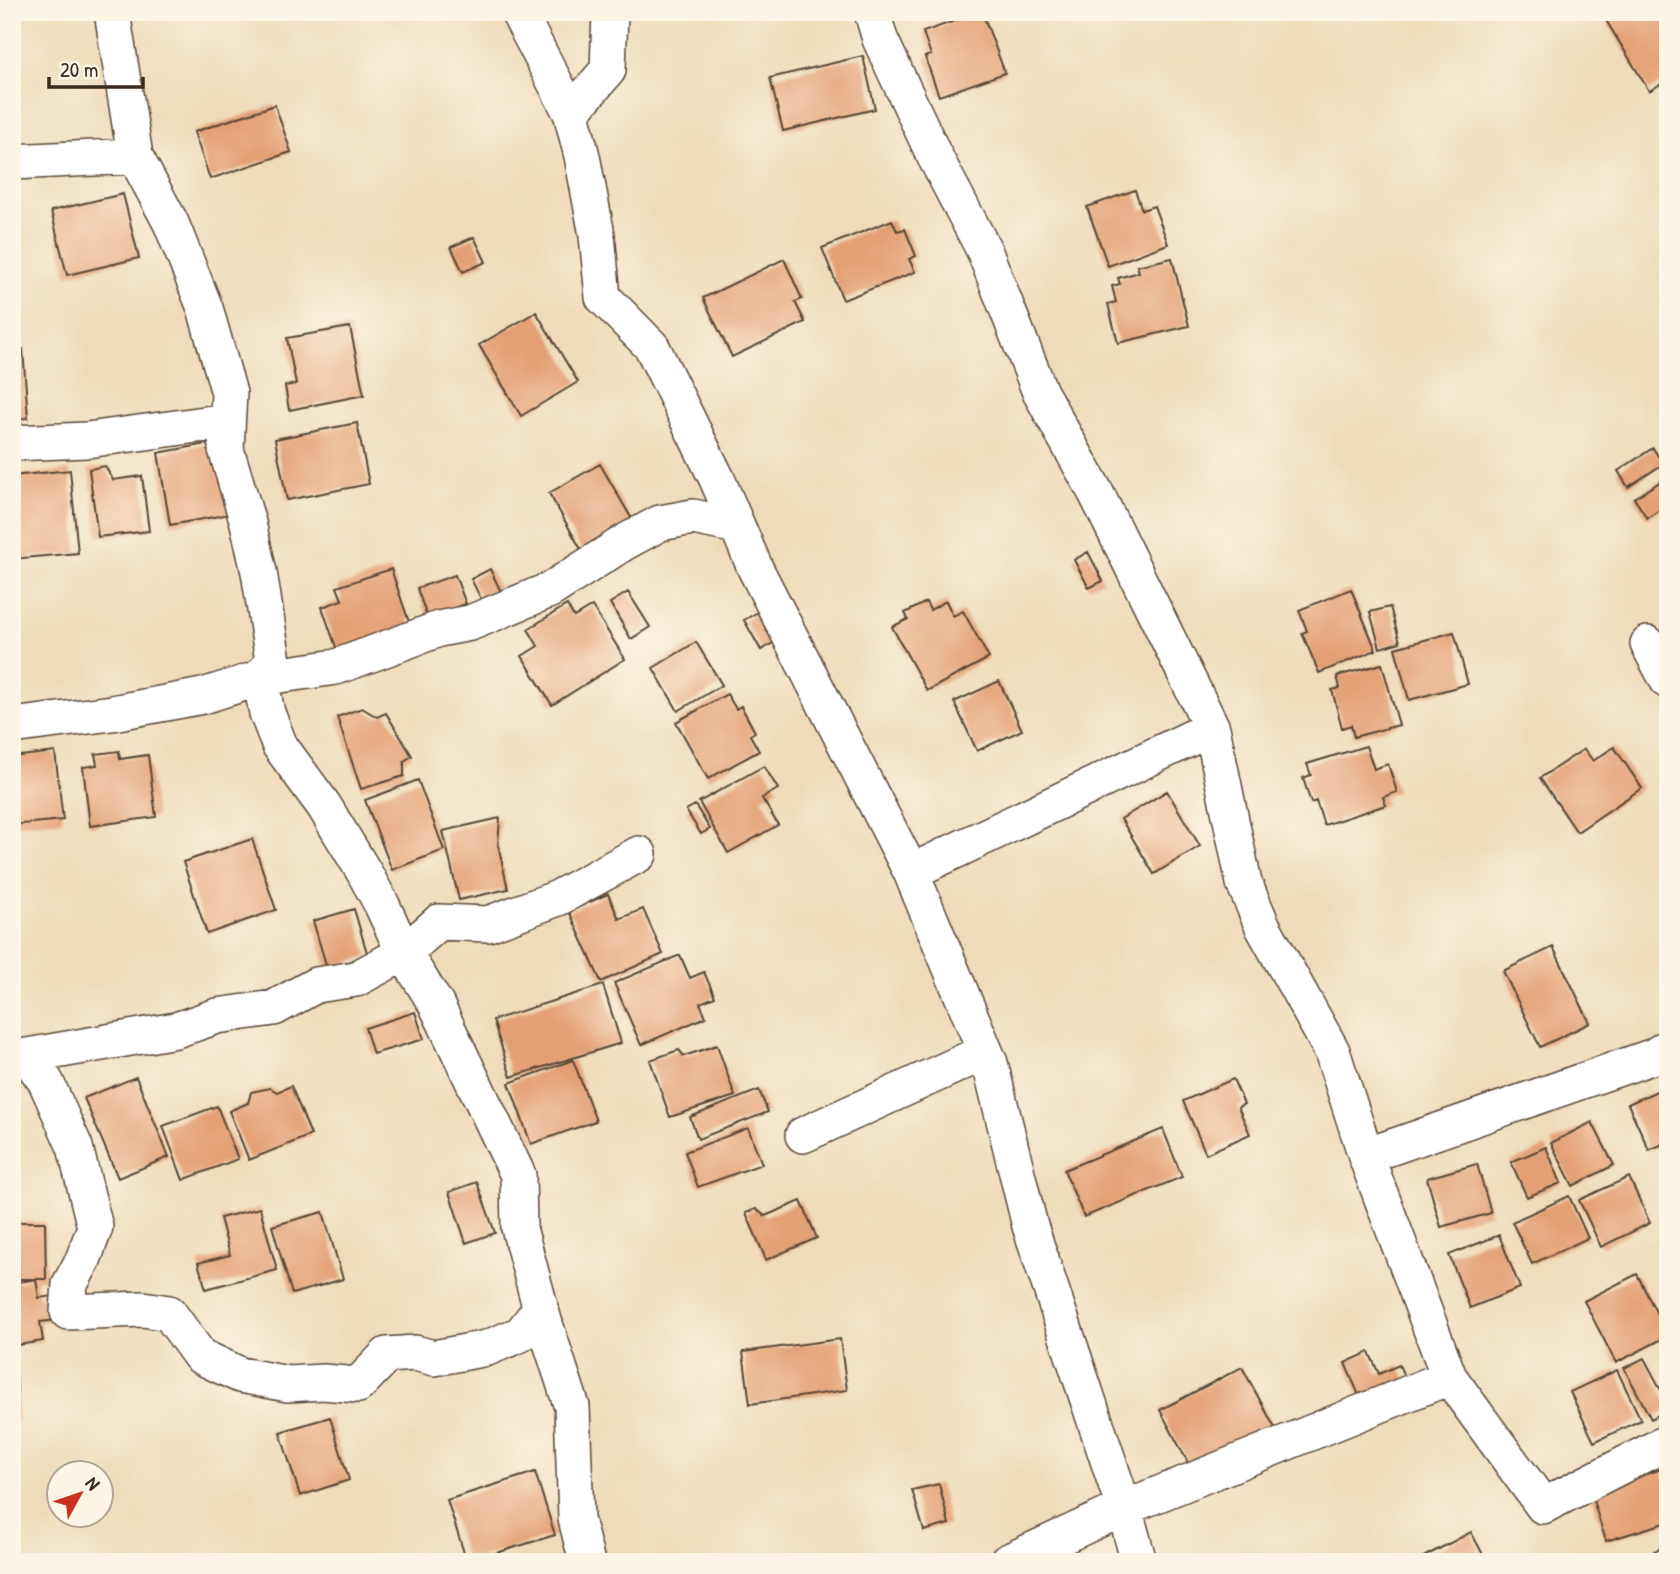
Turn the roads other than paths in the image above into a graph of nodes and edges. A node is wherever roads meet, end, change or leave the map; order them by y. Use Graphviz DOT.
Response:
graph roads {
  1 [pos="112,12"];
  2 [pos="518,12"];
  3 [pos="610,12"];
  4 [pos="872,12"];
  5 [pos="570,114"];
  6 [pos="135,156"];
  7 [pos="12,162"];
  8 [pos="227,421"];
  9 [pos="12,443"];
  10 [pos="737,526"];
  11 [pos="1648,644"];
  12 [pos="260,678"];
  13 [pos="1668,681"];
  14 [pos="12,726"];
  15 [pos="1212,728"];
  16 [pos="639,854"];
  17 [pos="911,872"];
  18 [pos="404,953"];
  19 [pos="1668,1047"];
  20 [pos="985,1052"];
  21 [pos="20,1057"];
  22 [pos="803,1135"];
  23 [pos="1367,1156"];
  24 [pos="541,1308"];
  25 [pos="1449,1377"];
  26 [pos="1668,1442"];
  27 [pos="1124,1508"];
  28 [pos="587,1562"];
  29 [pos="1007,1562"];
  30 [pos="1139,1562"];
  1 -- 6 [label="street"];
  2 -- 5 [label="street"];
  3 -- 5 [label="street"];
  4 -- 15 [label="street"];
  5 -- 10 [label="street"];
  6 -- 7 [label="street"];
  6 -- 8 [label="street"];
  8 -- 9 [label="street"];
  8 -- 12 [label="street"];
  10 -- 12 [label="street"];
  10 -- 17 [label="street"];
  11 -- 13 [label="street"];
  12 -- 14 [label="street"];
  12 -- 18 [label="street"];
  15 -- 17 [label="street"];
  15 -- 23 [label="street"];
  16 -- 18 [label="street"];
  17 -- 20 [label="street"];
  18 -- 21 [label="street"];
  18 -- 24 [label="street"];
  19 -- 23 [label="street"];
  20 -- 22 [label="street"];
  20 -- 27 [label="street"];
  21 -- 24 [label="street"];
  23 -- 25 [label="street"];
  24 -- 28 [label="street"];
  25 -- 26 [label="street"];
  25 -- 27 [label="street"];
  27 -- 29 [label="street"];
  27 -- 30 [label="street"];
}
